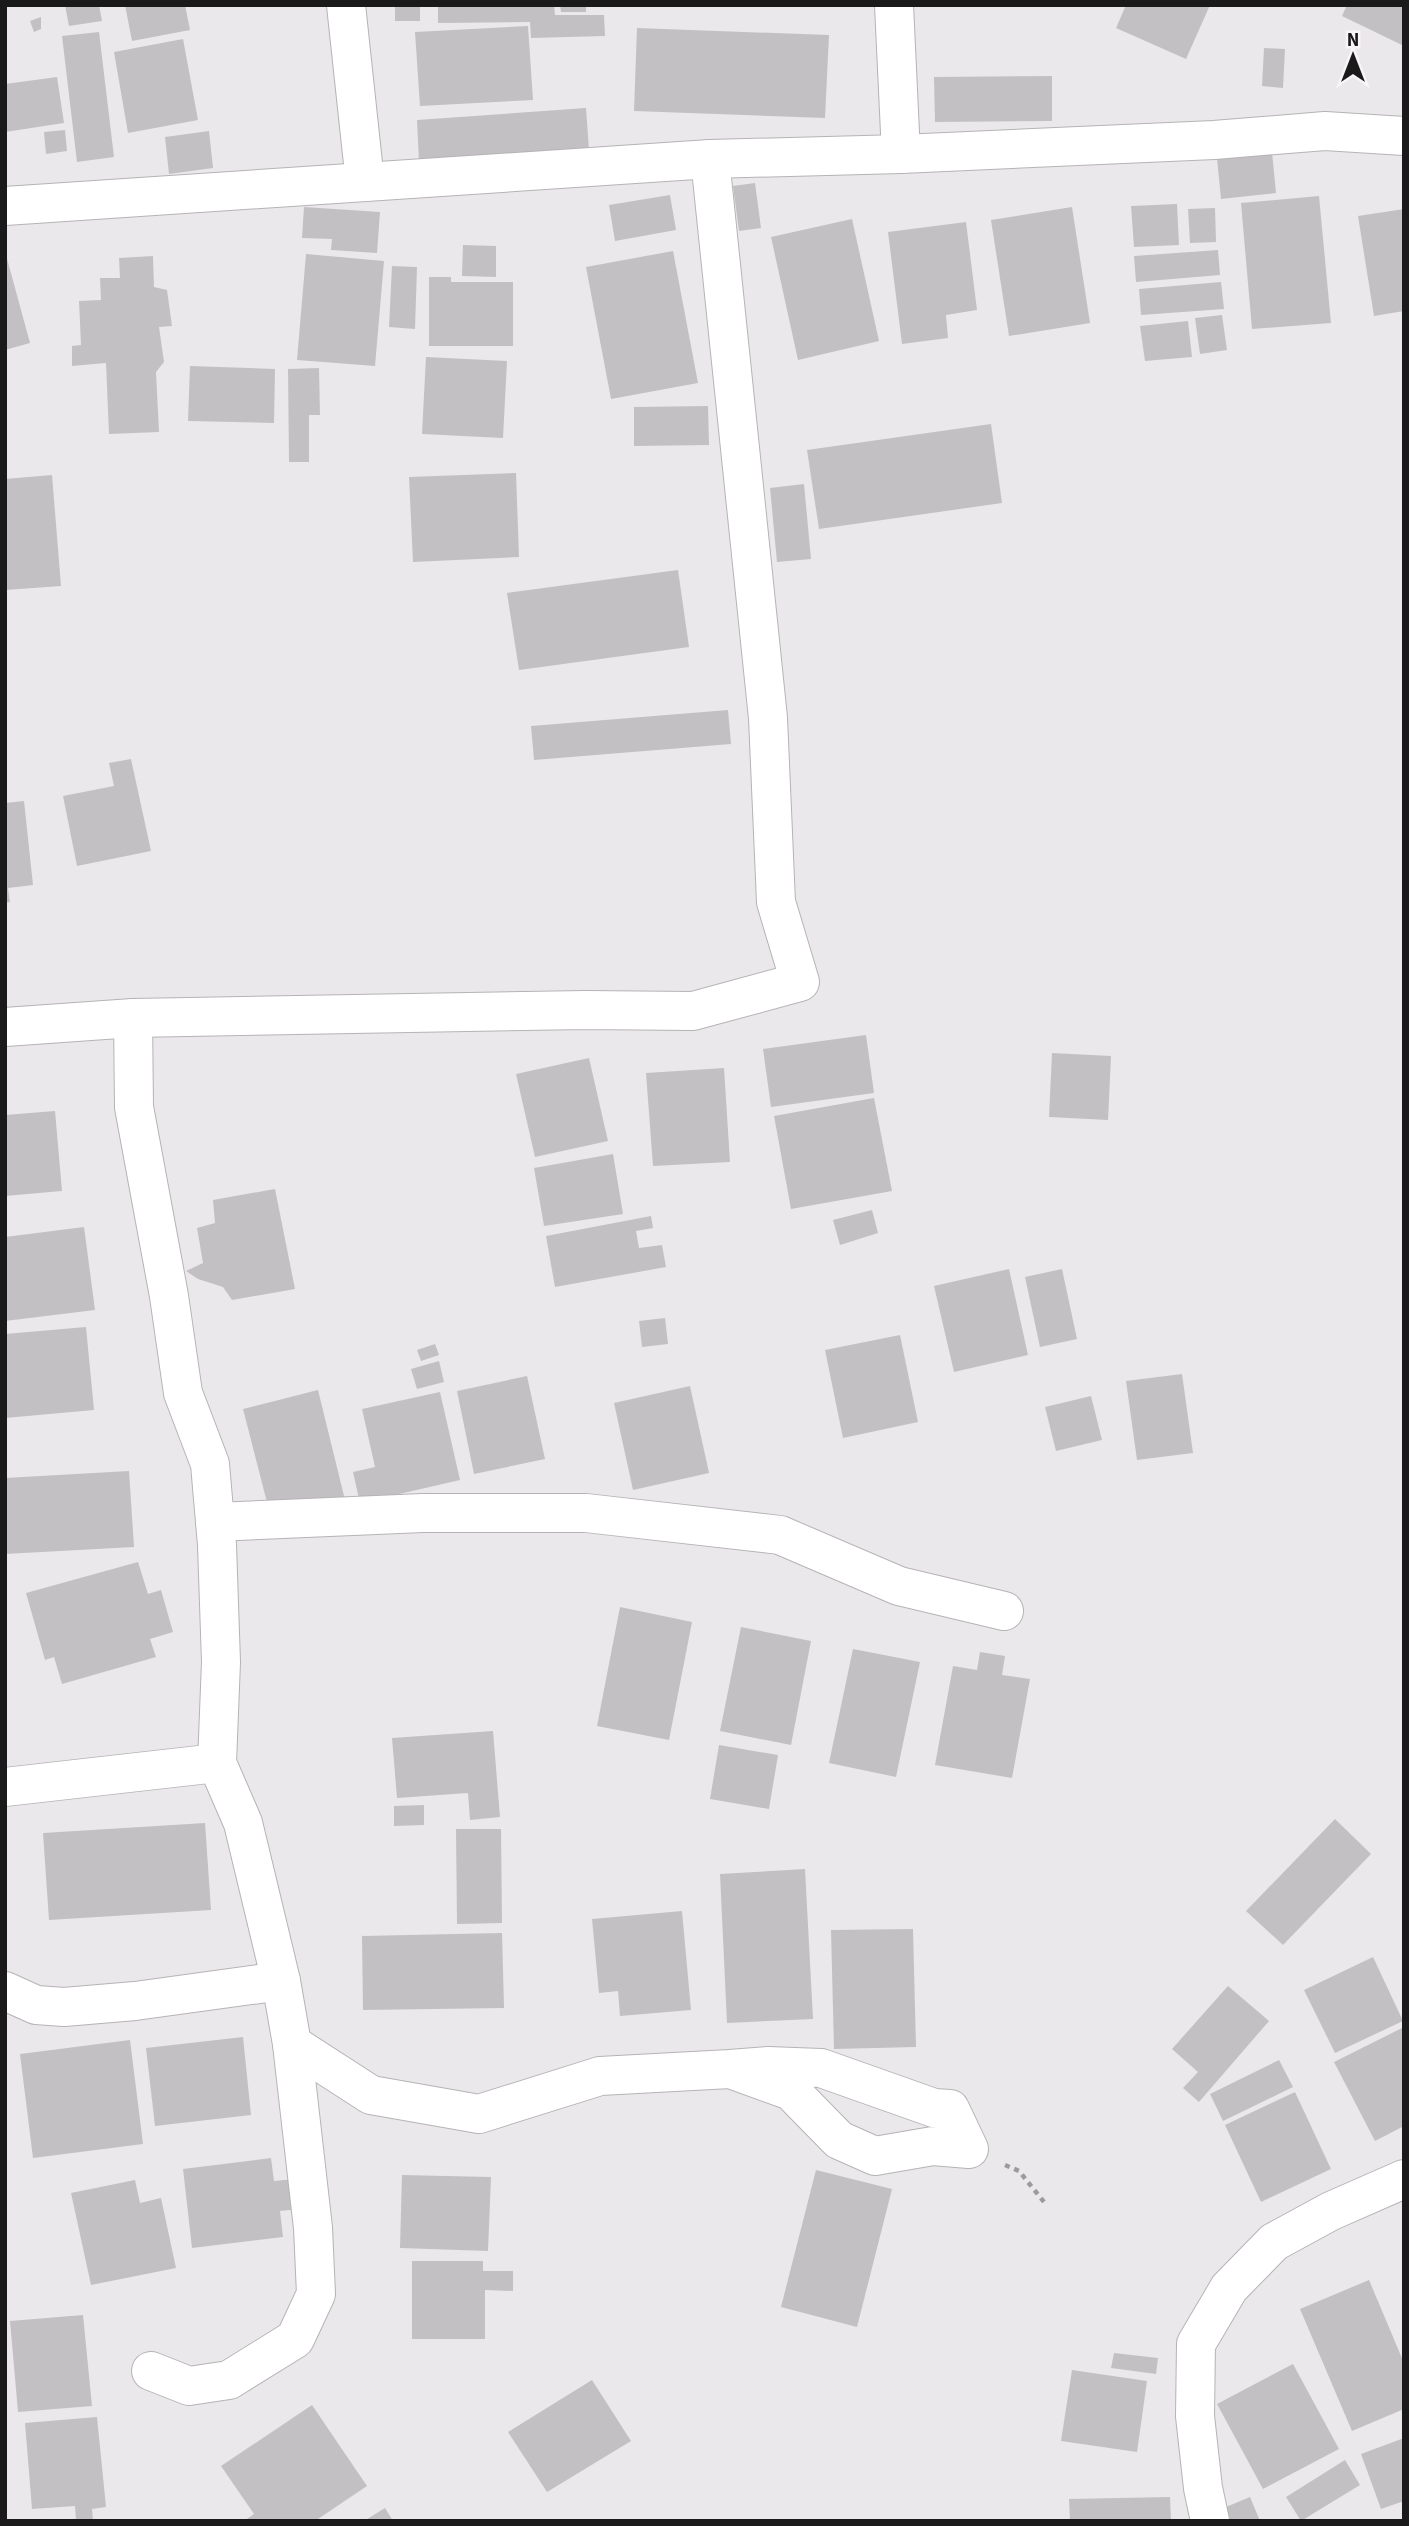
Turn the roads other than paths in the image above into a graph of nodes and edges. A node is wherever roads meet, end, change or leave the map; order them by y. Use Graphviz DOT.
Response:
graph roads {
  1 [pos="346,5"];
  2 [pos="894,5"];
  3 [pos="1404,136"];
  4 [pos="901,154"];
  5 [pos="710,159"];
  6 [pos="365,182"];
  7 [pos="5,206"];
  8 [pos="133,1018"];
  9 [pos="5,1027"];
  10 [pos="215,1522"];
  11 [pos="1004,1611"];
  12 [pos="217,1763"];
  13 [pos="5,1787"];
  14 [pos="281,1981"];
  15 [pos="5,1991"];
  16 [pos="292,2044"];
  17 [pos="730,2069"];
  18 [pos="1404,2179"];
  19 [pos="150,2371"];
  20 [pos="1210,2521"];
  1 -- 6 [label="street"];
  2 -- 4 [label="street"];
  3 -- 4 [label="street"];
  4 -- 5 [label="street"];
  5 -- 6 [label="street"];
  5 -- 8 [label="street"];
  6 -- 7 [label="street"];
  8 -- 9 [label="street"];
  8 -- 10 [label="street"];
  10 -- 11 [label="street"];
  10 -- 12 [label="street"];
  12 -- 13 [label="street"];
  12 -- 14 [label="street"];
  14 -- 15 [label="street"];
  14 -- 16 [label="street"];
  16 -- 17 [label="street"];
  16 -- 19 [label="street"];
  17 -- 17 [label="street"];
  18 -- 20 [label="street"];
}
